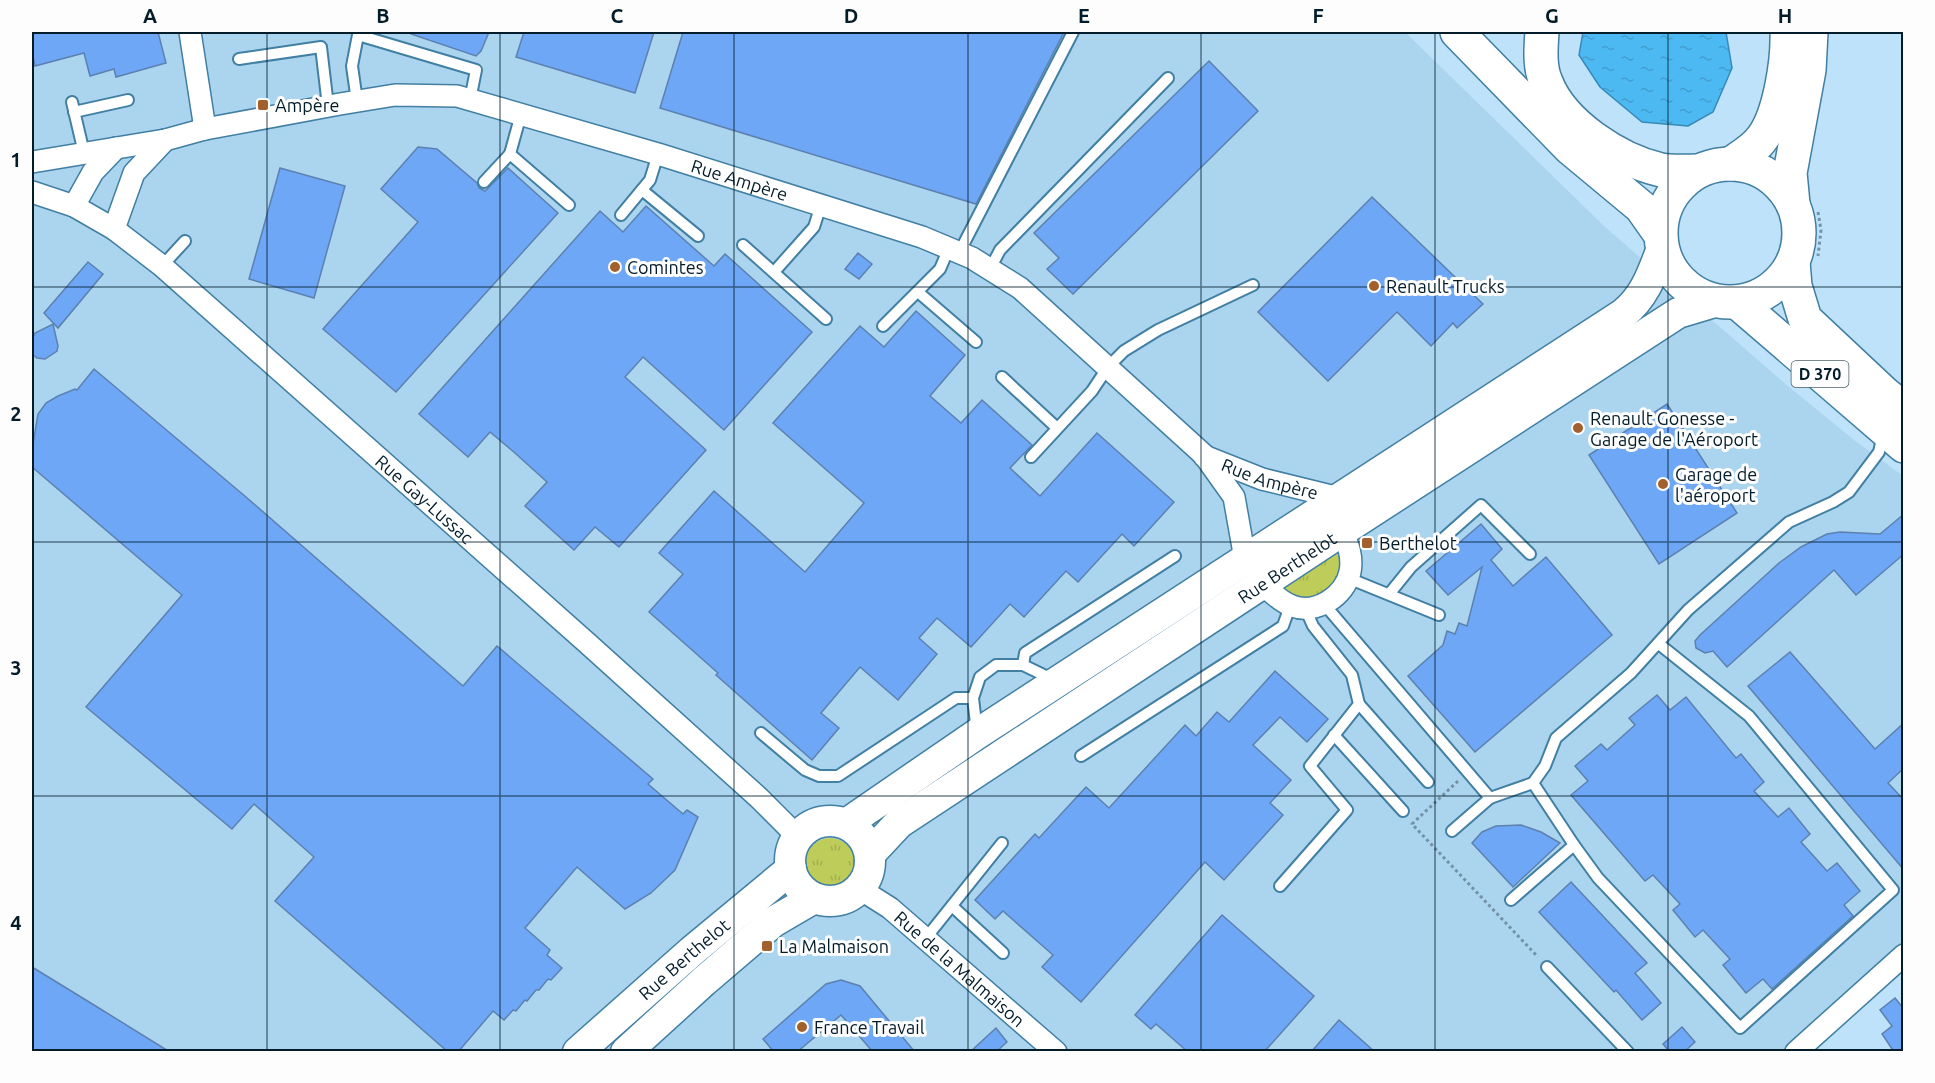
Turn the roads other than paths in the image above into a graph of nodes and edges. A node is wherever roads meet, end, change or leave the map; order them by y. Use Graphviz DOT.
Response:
graph roads {
  1 [pos="190,32"];
  2 [pos="1073,32"];
  3 [pos="1457,32"];
  4 [pos="1542,32"];
  5 [pos="1787,32"];
  6 [pos="1811,32"];
  7 [pos="239,59"];
  8 [pos="1168,78"];
  9 [pos="129,100"];
  10 [pos="470,100"];
  11 [pos="357,101"];
  12 [pos="328,106"];
  13 [pos="521,114"];
  14 [pos="205,129"];
  15 [pos="165,140"];
  16 [pos="116,148"];
  17 [pos="84,153"];
  18 [pos="510,154"];
  19 [pos="658,154"];
  20 [pos="32,162"];
  21 [pos="1730,164"];
  22 [pos="1698,171"];
  23 [pos="484,182"];
  24 [pos="642,190"];
  25 [pos="32,192"];
  26 [pos="1793,204"];
  27 [pos="569,205"];
  28 [pos="821,205"];
  29 [pos="74,206"];
  30 [pos="621,215"];
  31 [pos="114,229"];
  32 [pos="698,236"];
  33 [pos="185,241"];
  34 [pos="1661,241"];
  35 [pos="743,245"];
  36 [pos="954,251"];
  37 [pos="1793,262"];
  38 [pos="162,266"];
  39 [pos="990,269"];
  40 [pos="774,272"];
  41 [pos="1252,285"];
  42 [pos="918,291"];
  43 [pos="1727,302"];
  44 [pos="826,319"];
  45 [pos="883,326"];
  46 [pos="976,342"];
  47 [pos="1107,367"];
  48 [pos="1002,377"];
  49 [pos="1057,428"];
  50 [pos="1897,429"];
  51 [pos="1031,456"];
  52 [pos="1204,456"];
  53 [pos="1339,498"];
  54 [pos="1342,531"];
  55 [pos="1530,554"];
  56 [pos="1175,556"];
  57 [pos="1245,559"];
  58 [pos="1348,578"];
  59 [pos="1262,584"];
  60 [pos="1390,593"];
  61 [pos="1307,606"];
  62 [pos="1439,615"];
  63 [pos="1659,644"];
  64 [pos="1023,665"];
  65 [pos="1057,681"];
  66 [pos="973,698"];
  67 [pos="1359,704"];
  68 [pos="761,733"];
  69 [pos="977,734"];
  70 [pos="1334,735"];
  71 [pos="1081,756"];
  72 [pos="1428,782"];
  73 [pos="1533,783"];
  74 [pos="1490,798"];
  75 [pos="1403,811"];
  76 [pos="846,824"];
  77 [pos="1452,831"];
  78 [pos="798,837"];
  79 [pos="1002,843"];
  80 [pos="1574,845"];
  81 [pos="870,854"];
  82 [pos="791,869"];
  83 [pos="1280,886"];
  84 [pos="860,889"];
  85 [pos="813,898"];
  86 [pos="1511,900"];
  87 [pos="952,906"];
  88 [pos="926,938"];
  89 [pos="1003,953"];
  90 [pos="1902,961"];
  91 [pos="1547,967"];
  92 [pos="578,1052"];
  93 [pos="626,1052"];
  94 [pos="1056,1052"];
  95 [pos="1628,1052"];
  96 [pos="1796,1052"];
  1 -- 14 [label="street"];
  2 -- 36 [label="lane"];
  3 -- 34 [label="main road"];
  4 -- 22 [label="main road"];
  5 -- 21 [label="main road"];
  6 -- 26 [label="main road"];
  7 -- 12 [label="lane"];
  8 -- 39 [label="lane"];
  9 -- 17 [label="lane"];
  10 -- 11 [label="street, Rue Ampère"];
  10 -- 11 [label="lane"];
  10 -- 13 [label="street, Rue Ampère"];
  11 -- 12 [label="street, Rue Ampère"];
  12 -- 14 [label="street, Rue Ampère"];
  13 -- 18 [label="lane"];
  13 -- 19 [label="street, Rue Ampère"];
  14 -- 15 [label="street, Rue Ampère"];
  15 -- 16 [label="street, Rue Ampère"];
  15 -- 31 [label="street"];
  16 -- 17 [label="street, Rue Ampère"];
  16 -- 29 [label="street"];
  17 -- 20 [label="street, Rue Ampère"];
  18 -- 23 [label="lane"];
  18 -- 27 [label="lane"];
  19 -- 24 [label="lane"];
  19 -- 28 [label="street, Rue Ampère"];
  21 -- 22 [label="main road"];
  21 -- 26 [label="main road"];
  22 -- 34 [label="main road"];
  24 -- 30 [label="lane"];
  24 -- 32 [label="lane"];
  25 -- 29 [label="street, Rue Gay-Lussac"];
  26 -- 37 [label="main road"];
  28 -- 36 [label="street, Rue Ampère"];
  28 -- 40 [label="lane"];
  29 -- 31 [label="street, Rue Gay-Lussac"];
  31 -- 38 [label="street, Rue Gay-Lussac"];
  33 -- 38 [label="lane"];
  34 -- 43 [label="main road"];
  34 -- 53 [label="main road, Rue Berthelot"];
  35 -- 40 [label="lane"];
  36 -- 39 [label="street, Rue Ampère"];
  36 -- 42 [label="lane"];
  37 -- 43 [label="main road"];
  37 -- 50 [label="main road, D 370"];
  38 -- 78 [label="street, Rue Gay-Lussac"];
  39 -- 47 [label="street, Rue Ampère"];
  40 -- 44 [label="lane"];
  41 -- 47 [label="lane"];
  42 -- 45 [label="lane"];
  42 -- 46 [label="lane"];
  43 -- 50 [label="main road, D 370"];
  43 -- 54 [label="main road, Rue Berthelot"];
  47 -- 49 [label="lane"];
  47 -- 52 [label="street, Rue Ampère"];
  48 -- 49 [label="lane"];
  49 -- 51 [label="lane"];
  50 -- 63 [label="lane"];
  52 -- 53 [label="street, Rue Ampère"];
  52 -- 57 [label="street, Rue Ampère"];
  53 -- 57 [label="main road, Rue Berthelot"];
  54 -- 58 [label="street"];
  54 -- 59 [label="main road, Rue Berthelot"];
  55 -- 60 [label="lane"];
  56 -- 64 [label="lane"];
  57 -- 65 [label="main road, Rue Berthelot"];
  58 -- 60 [label="lane"];
  58 -- 61 [label="street"];
  59 -- 61 [label="street"];
  59 -- 81 [label="main road, Rue Berthelot"];
  60 -- 62 [label="lane"];
  61 -- 67 [label="lane"];
  61 -- 71 [label="lane"];
  61 -- 74 [label="lane"];
  63 -- 73 [label="lane"];
  63 -- 80 [label="lane"];
  64 -- 65 [label="lane"];
  64 -- 66 [label="lane"];
  65 -- 69 [label="main road, Rue Berthelot"];
  66 -- 68 [label="lane"];
  66 -- 69 [label="lane"];
  67 -- 70 [label="lane"];
  67 -- 72 [label="lane"];
  69 -- 76 [label="main road, Rue Berthelot"];
  70 -- 75 [label="lane"];
  70 -- 83 [label="lane"];
  73 -- 74 [label="lane"];
  73 -- 80 [label="lane"];
  74 -- 77 [label="lane"];
  76 -- 78 [label="main road"];
  76 -- 81 [label="main road"];
  78 -- 82 [label="main road"];
  79 -- 87 [label="lane"];
  80 -- 86 [label="lane"];
  81 -- 84 [label="main road"];
  82 -- 85 [label="main road"];
  82 -- 92 [label="main road, Rue Berthelot"];
  84 -- 85 [label="main road"];
  84 -- 88 [label="street, Rue de la Malmaison"];
  85 -- 93 [label="main road, Rue Berthelot"];
  87 -- 88 [label="lane"];
  87 -- 89 [label="lane"];
  88 -- 94 [label="street, Rue de la Malmaison"];
  90 -- 96 [label="street"];
  91 -- 95 [label="lane"];
}
